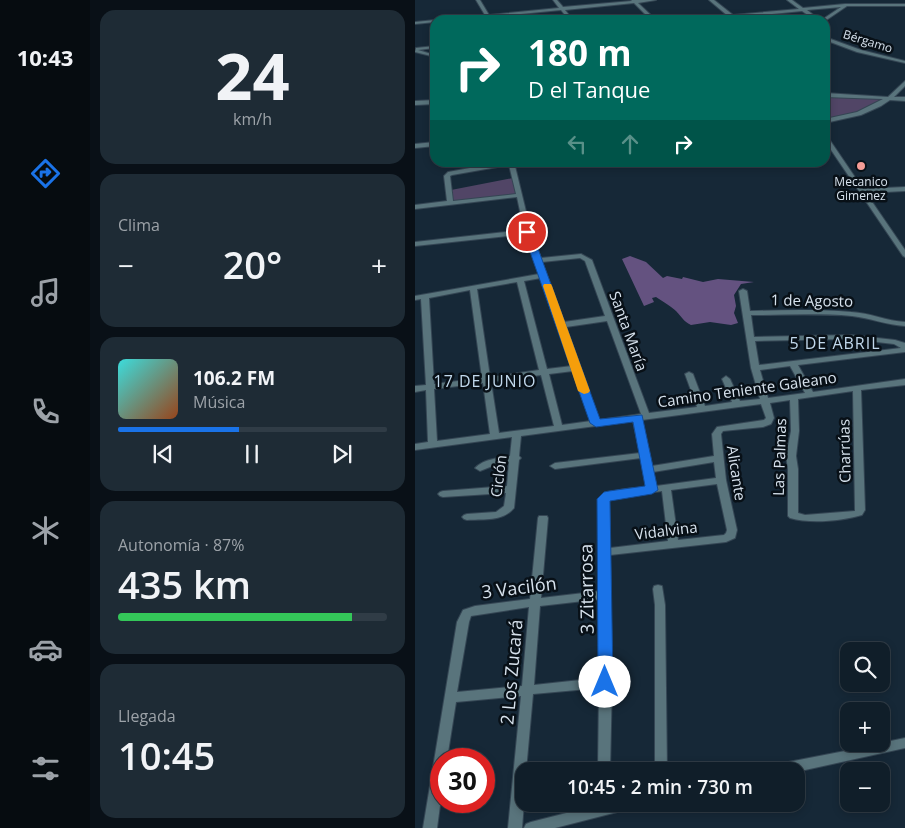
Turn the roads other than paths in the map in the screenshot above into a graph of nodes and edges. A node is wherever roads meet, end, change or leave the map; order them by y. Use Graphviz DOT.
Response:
graph roads {
  1 [pos="478,0"];
  2 [pos="555,0"];
  3 [pos="655,0"];
  4 [pos="711,0"];
  5 [pos="789,0"];
  6 [pos="852,0"];
  7 [pos="634,1"];
  8 [pos="845,5"];
  9 [pos="905,5"];
  10 [pos="562,9"];
  11 [pos="803,10"];
  12 [pos="487,15"];
  13 [pos="513,15"];
  14 [pos="567,15"];
  15 [pos="649,15"];
  16 [pos="729,15"];
  17 [pos="752,15"];
  18 [pos="810,15"];
  19 [pos="830,16"];
  20 [pos="430,22"];
  21 [pos="415,23"];
  22 [pos="830,40"];
  23 [pos="430,48"];
  24 [pos="415,50"];
  25 [pos="430,54"];
  26 [pos="905,62"];
  27 [pos="905,83"];
  28 [pos="830,95"];
  29 [pos="891,98"];
  30 [pos="905,99"];
  31 [pos="430,102"];
  32 [pos="415,103"];
  33 [pos="830,120"];
  34 [pos="430,144"];
  35 [pos="830,145"];
  36 [pos="415,146"];
  37 [pos="484,167"];
  38 [pos="512,167"];
  39 [pos="905,189"];
  40 [pos="862,191"];
  41 [pos="521,195"];
  42 [pos="450,203"];
  43 [pos="415,207"];
  44 [pos="527,232"];
  45 [pos="415,244"];
  46 [pos="905,255"];
  47 [pos="539,260"];
  48 [pos="543,274"];
  49 [pos="520,280"];
  50 [pos="473,288"];
  51 [pos="743,290"];
  52 [pos="425,296"];
  53 [pos="415,298"];
  54 [pos="746,313"];
  55 [pos="610,318"];
  56 [pos="905,324"];
  57 [pos="561,325"];
  58 [pos="750,339"];
  59 [pos="905,349"];
  60 [pos="793,364"];
  61 [pos="576,368"];
  62 [pos="755,368"];
  63 [pos="543,372"];
  64 [pos="689,374"];
  65 [pos="726,379"];
  66 [pos="486,380"];
  67 [pos="905,382"];
  68 [pos="429,388"];
  69 [pos="857,388"];
  70 [pos="415,389"];
  71 [pos="810,394"];
  72 [pos="794,396"];
  73 [pos="766,400"];
  74 [pos="737,404"];
  75 [pos="702,410"];
  76 [pos="642,417"];
  77 [pos="596,423"];
  78 [pos="559,428"];
  79 [pos="517,434"];
  80 [pos="495,437"];
  81 [pos="433,444"];
  82 [pos="415,446"];
  83 [pos="645,455"];
  84 [pos="516,458"];
  85 [pos="719,458"];
  86 [pos="555,466"];
  87 [pos="480,468"];
  88 [pos="648,470"];
  89 [pos="721,480"];
  90 [pos="666,488"];
  91 [pos="512,489"];
  92 [pos="652,490"];
  93 [pos="443,494"];
  94 [pos="606,497"];
  95 [pos="467,517"];
  96 [pos="795,517"];
  97 [pos="543,518"];
  98 [pos="731,535"];
  99 [pos="674,544"];
  100 [pos="605,552"];
  101 [pos="658,589"];
  102 [pos="606,594"];
  103 [pos="535,603"];
  104 [pos="605,682"];
  105 [pos="527,690"];
  106 [pos="450,698"];
  107 [pos="905,743"];
  108 [pos="604,762"];
  109 [pos="661,762"];
  110 [pos="805,764"];
  111 [pos="583,812"];
  112 [pos="430,828"];
  113 [pos="515,828"];
  114 [pos="531,828"];
  1 -- 12 [label="street"];
  2 -- 10 [label="street"];
  3 -- 7 [label="street"];
  4 -- 16 [label="street"];
  5 -- 11 [label="street"];
  6 -- 8 [label="street"];
  7 -- 10 [label="street"];
  7 -- 15 [label="street"];
  8 -- 9 [label="street"];
  8 -- 11 [label="street"];
  8 -- 19 [label="street"];
  10 -- 13 [label="street"];
  10 -- 14 [label="street"];
  11 -- 17 [label="street"];
  11 -- 18 [label="street"];
  20 -- 21 [label="street"];
  22 -- 26 [label="street, Bérgamo"];
  23 -- 24 [label="street"];
  24 -- 25 [label="street"];
  27 -- 29 [label="street"];
  28 -- 29 [label="street"];
  29 -- 30 [label="street"];
  29 -- 33 [label="street"];
  31 -- 32 [label="street"];
  34 -- 36 [label="street"];
  35 -- 40 [label="street"];
  37 -- 42 [label="street"];
  38 -- 41 [label="street"];
  39 -- 40 [label="street"];
  40 -- 46 [label="street"];
  41 -- 42 [label="street"];
  41 -- 44 [label="street"];
  42 -- 43 [label="street"];
  44 -- 45 [label="street"];
  44 -- 47 [label="street"];
  47 -- 48 [label="street"];
  47 -- 55 [label="street, Santa María"];
  48 -- 49 [label="street"];
  48 -- 57 [label="street"];
  49 -- 50 [label="street"];
  49 -- 63 [label="street"];
  50 -- 52 [label="street"];
  50 -- 66 [label="street"];
  51 -- 54 [label="street"];
  52 -- 53 [label="street"];
  52 -- 68 [label="street"];
  54 -- 56 [label="street, 1 de Agosto"];
  54 -- 58 [label="street"];
  55 -- 57 [label="street"];
  55 -- 76 [label="street, Santa María"];
  57 -- 61 [label="street"];
  58 -- 59 [label="street"];
  58 -- 62 [label="street"];
  59 -- 60 [label="street"];
  60 -- 62 [label="street"];
  60 -- 71 [label="street"];
  61 -- 63 [label="street"];
  61 -- 77 [label="street"];
  62 -- 73 [label="street"];
  63 -- 66 [label="street"];
  63 -- 78 [label="street"];
  64 -- 75 [label="street"];
  65 -- 74 [label="street"];
  66 -- 68 [label="street"];
  66 -- 80 [label="street"];
  67 -- 69 [label="street, Camino Teniente Galeano"];
  68 -- 70 [label="street"];
  68 -- 81 [label="street"];
  69 -- 71 [label="street, Camino Teniente Galeano"];
  69 -- 96 [label="street, Charrúas"];
  71 -- 72 [label="street, Camino Teniente Galeano"];
  72 -- 73 [label="street, Camino Teniente Galeano"];
  72 -- 96 [label="street, Las Palmas"];
  73 -- 74 [label="street, Camino Teniente Galeano"];
  73 -- 85 [label="street, Alicante"];
  74 -- 75 [label="street, Camino Teniente Galeano"];
  75 -- 76 [label="street, Camino Teniente Galeano"];
  76 -- 77 [label="street, Camino Teniente Galeano"];
  76 -- 83 [label="street, Santa María"];
  77 -- 78 [label="street, Camino Teniente Galeano"];
  78 -- 79 [label="street, Camino Teniente Galeano"];
  79 -- 80 [label="street, Camino Teniente Galeano"];
  79 -- 84 [label="street, Ciclón"];
  80 -- 81 [label="street, Camino Teniente Galeano"];
  81 -- 82 [label="street, Camino Teniente Galeano"];
  83 -- 86 [label="street"];
  83 -- 88 [label="street, Santa María"];
  84 -- 87 [label="street"];
  84 -- 91 [label="street, Ciclón"];
  85 -- 88 [label="street"];
  85 -- 89 [label="street, Alicante"];
  88 -- 92 [label="street, Santa María"];
  89 -- 90 [label="street"];
  89 -- 98 [label="street, Alicante"];
  90 -- 92 [label="street"];
  90 -- 99 [label="street"];
  91 -- 93 [label="street"];
  91 -- 95 [label="street, Ciclón"];
  92 -- 94 [label="street"];
  94 -- 100 [label="street, 3 Zitarrosa"];
  97 -- 103 [label="street, 2 Los Zucará"];
  98 -- 99 [label="street, Vidalvina"];
  99 -- 100 [label="street, Vidalvina"];
  100 -- 102 [label="street, 3 Zitarrosa"];
  101 -- 109 [label="street"];
  102 -- 103 [label="street, 3 Vacilón"];
  102 -- 104 [label="street, 3 Zitarrosa"];
  103 -- 105 [label="street, 2 Los Zucará"];
  103 -- 106 [label="street, 3 Vacilón"];
  104 -- 105 [label="street"];
  104 -- 108 [label="street, 3 Zitarrosa"];
  105 -- 106 [label="street"];
  105 -- 113 [label="street, 2 Los Zucará"];
  106 -- 112 [label="street"];
  107 -- 110 [label="street"];
  111 -- 114 [label="street"];
}
